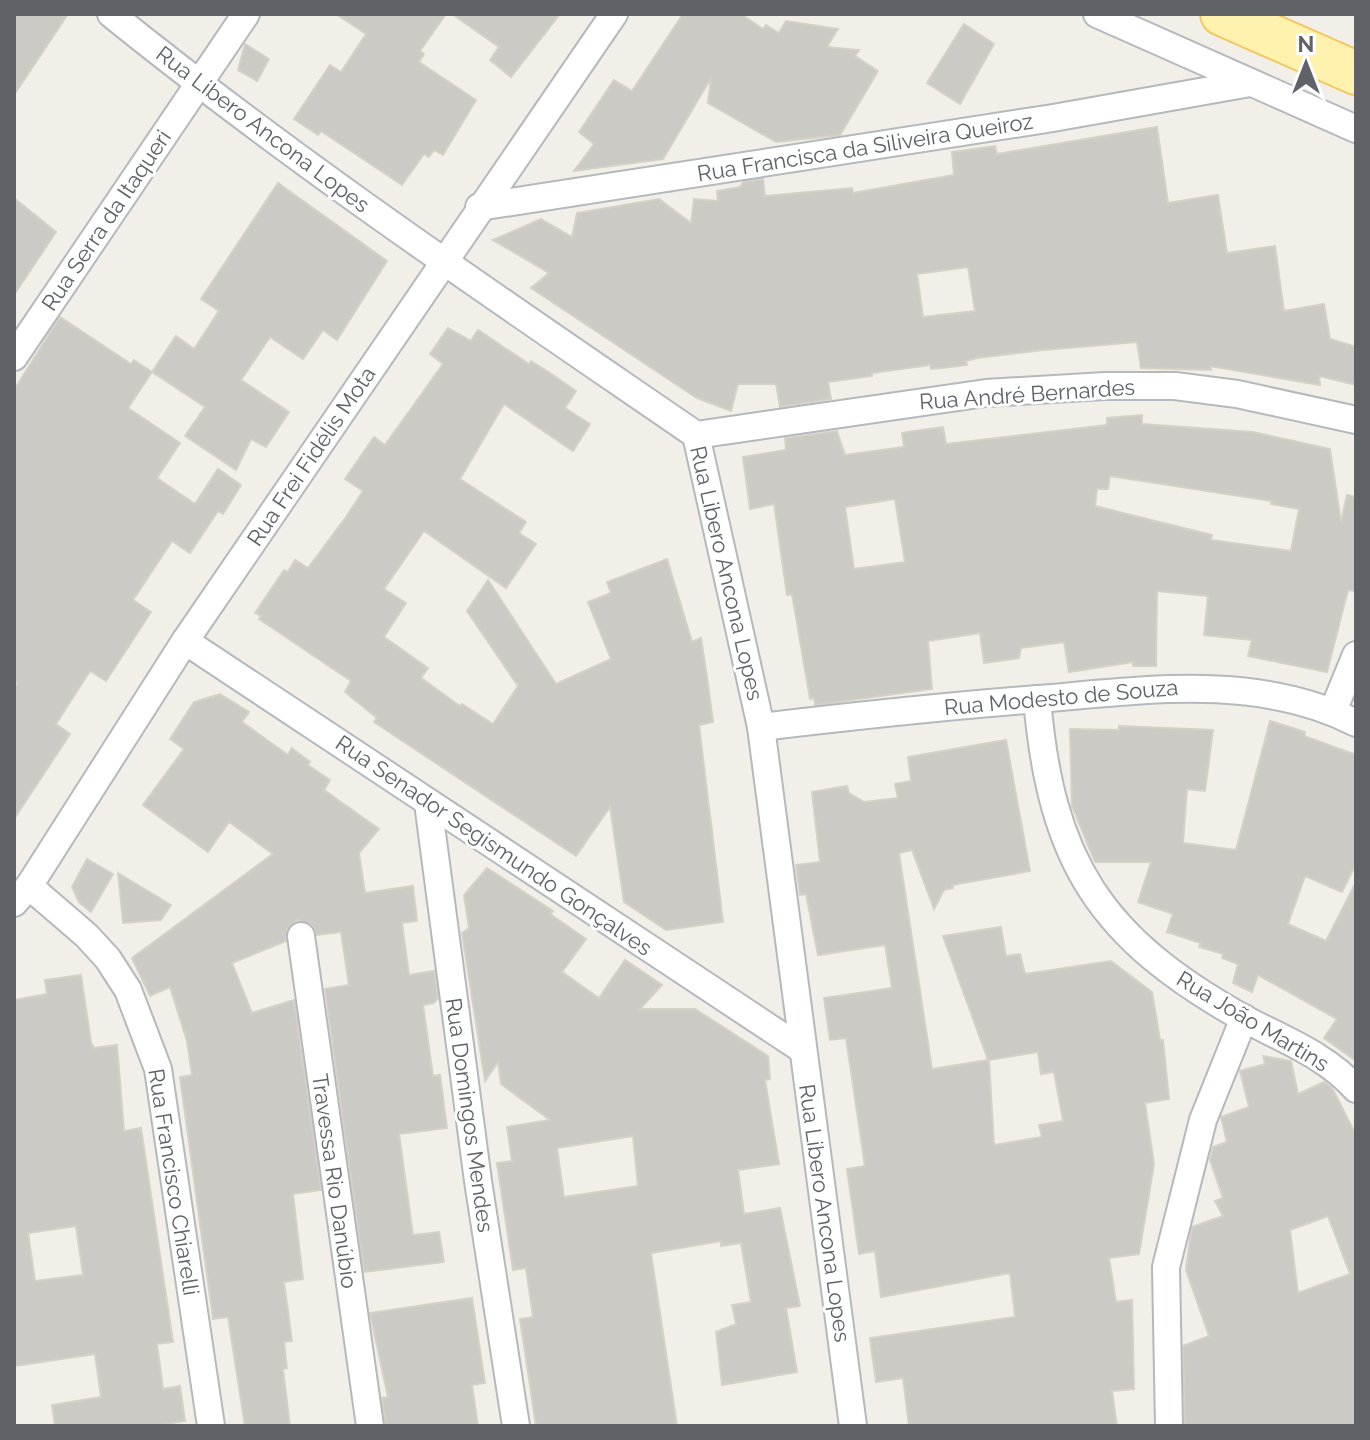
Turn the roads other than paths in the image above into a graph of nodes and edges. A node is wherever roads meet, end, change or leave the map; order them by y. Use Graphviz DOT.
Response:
graph roads {
  1 [pos="111,14"];
  2 [pos="246,14"];
  3 [pos="614,14"];
  4 [pos="1097,14"];
  5 [pos="1222,14"];
  6 [pos="1356,73"];
  7 [pos="1250,83"];
  8 [pos="198,84"];
  9 [pos="1356,129"];
  10 [pos="479,207"];
  11 [pos="443,261"];
  12 [pos="14,357"];
  13 [pos="1356,420"];
  14 [pos="696,435"];
  15 [pos="185,641"];
  16 [pos="1356,655"];
  17 [pos="1037,699"];
  18 [pos="1344,717"];
  19 [pos="761,727"];
  20 [pos="428,803"];
  21 [pos="21,894"];
  22 [pos="301,936"];
  23 [pos="1244,1018"];
  24 [pos="803,1050"];
  25 [pos="1356,1089"];
  26 [pos="211,1426"];
  27 [pos="370,1426"];
  28 [pos="516,1426"];
  29 [pos="853,1426"];
  30 [pos="1169,1426"];
  1 -- 8 [label="street, Rua Libero Ancona Lopes"];
  2 -- 8 [label="street, Rua Serra da Itaqueri"];
  3 -- 10 [label="street, Rua Frei Fidélis Mota"];
  4 -- 7 [label="street"];
  5 -- 6 [label="main road"];
  7 -- 9 [label="street"];
  7 -- 10 [label="street, Rua Francisca da Siliveira Queiroz"];
  8 -- 11 [label="street, Rua Libero Ancona Lopes"];
  8 -- 12 [label="street, Rua Serra da Itaqueri"];
  10 -- 11 [label="street, Rua Frei Fidélis Mota"];
  11 -- 14 [label="street, Rua Libero Ancona Lopes"];
  11 -- 15 [label="street, Rua Frei Fidélis Mota"];
  13 -- 14 [label="street, Rua André Bernardes"];
  14 -- 19 [label="street, Rua Libero Ancona Lopes"];
  15 -- 20 [label="street, Rua Senador Segismundo Gonçalves"];
  15 -- 21 [label="street, Rua Frei Fidélis Mota"];
  16 -- 18 [label="street"];
  17 -- 18 [label="street, Rua Modesto de Souza"];
  17 -- 19 [label="street, Rua Modesto de Souza"];
  17 -- 23 [label="street, Rua João Martins"];
  19 -- 24 [label="street, Rua Libero Ancona Lopes"];
  20 -- 24 [label="street, Rua Senador Segismundo Gonçalves"];
  20 -- 28 [label="street, Rua Domingos Mendes"];
  21 -- 26 [label="street, Rua Francisco Chiarelli"];
  22 -- 27 [label="street, Travessa Rio Danúbio"];
  23 -- 25 [label="street, Rua João Martins"];
  23 -- 30 [label="street"];
  24 -- 29 [label="street, Rua Libero Ancona Lopes"];
}
